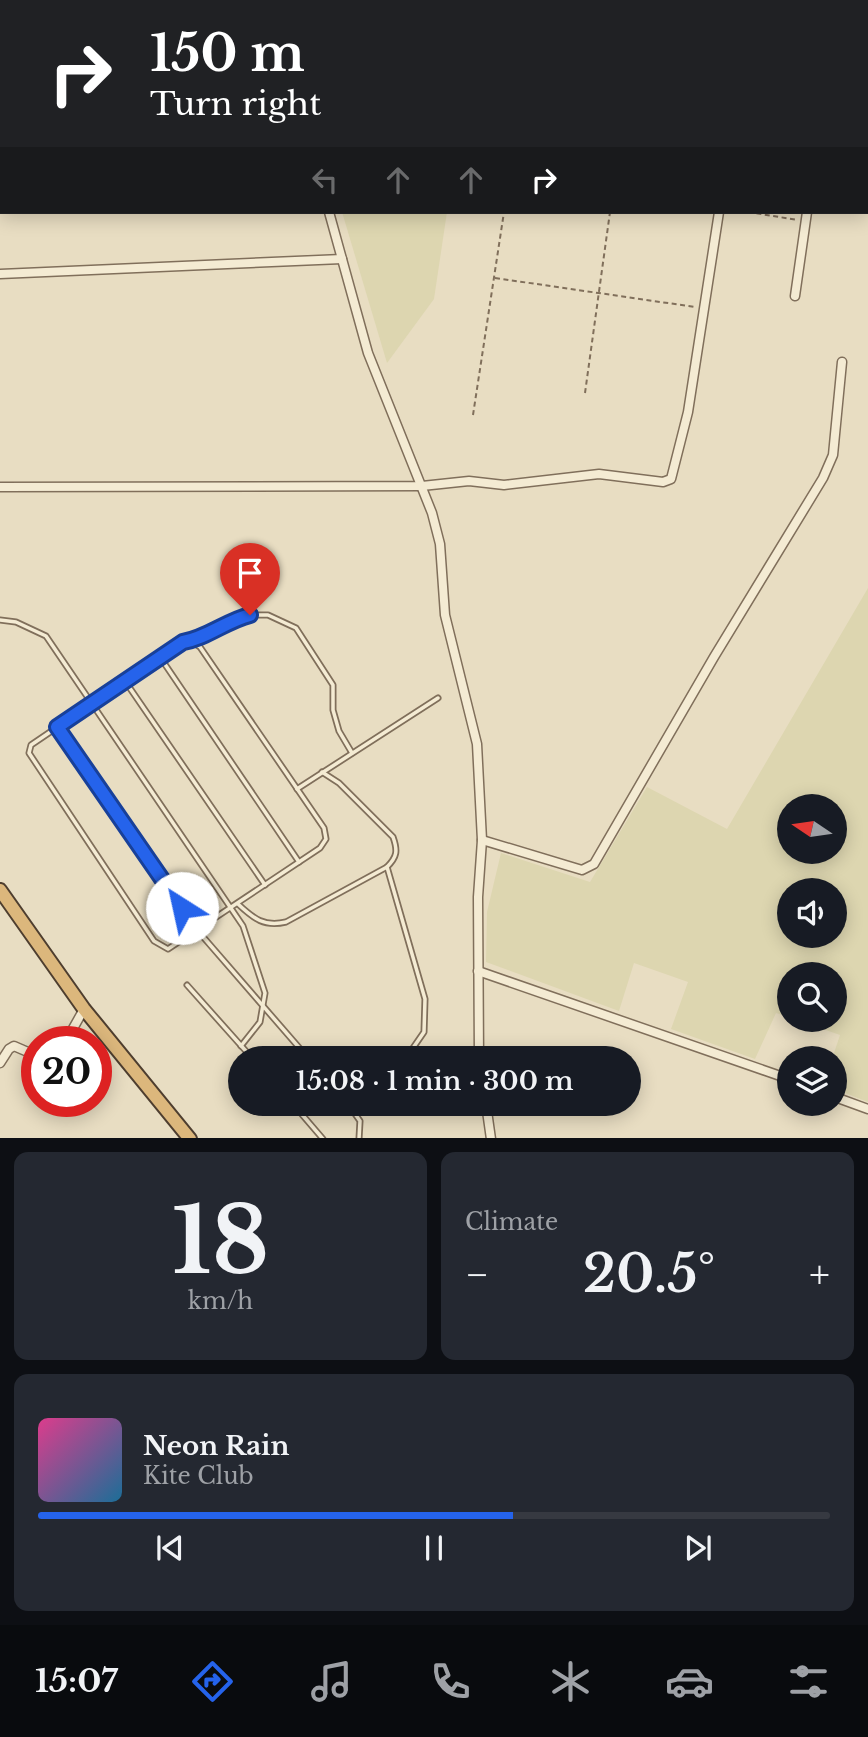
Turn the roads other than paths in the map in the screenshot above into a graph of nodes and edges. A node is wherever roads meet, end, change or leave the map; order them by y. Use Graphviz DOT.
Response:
graph roads {
  1 [pos="330,214"];
  2 [pos="719,214"];
  3 [pos="807,214"];
  4 [pos="342,259"];
  5 [pos="0,274"];
  6 [pos="795,296"];
  7 [pos="842,362"];
  8 [pos="422,485"];
  9 [pos="0,487"];
  10 [pos="0,620"];
  11 [pos="191,641"];
  12 [pos="160,657"];
  13 [pos="125,681"];
  14 [pos="438,698"];
  15 [pos="90,705"];
  16 [pos="57,727"];
  17 [pos="352,753"];
  18 [pos="322,772"];
  19 [pos="297,789"];
  20 [pos="482,840"];
  21 [pos="299,862"];
  22 [pos="387,867"];
  23 [pos="265,885"];
  24 [pos="0,890"];
  25 [pos="238,904"];
  26 [pos="231,909"];
  27 [pos="198,931"];
  28 [pos="478,971"];
  29 [pos="187,985"];
  30 [pos="265,1008"];
  31 [pos="83,1010"];
  32 [pos="74,1026"];
  33 [pos="242,1046"];
  34 [pos="298,1046"];
  35 [pos="414,1046"];
  36 [pos="479,1046"];
  37 [pos="21,1049"];
  38 [pos="0,1063"];
  39 [pos="777,1075"];
  40 [pos="847,1101"];
  41 [pos="868,1109"];
  42 [pos="303,1116"];
  43 [pos="356,1116"];
  44 [pos="488,1116"];
  45 [pos="189,1138"];
  46 [pos="322,1138"];
  47 [pos="359,1138"];
  48 [pos="491,1138"];
  1 -- 4 [label="street"];
  2 -- 8 [label="street"];
  3 -- 6 [label="street"];
  4 -- 5 [label="street"];
  4 -- 8 [label="street"];
  7 -- 20 [label="street"];
  8 -- 9 [label="street"];
  8 -- 20 [label="street"];
  10 -- 15 [label="lane"];
  11 -- 12 [label="lane"];
  11 -- 17 [label="lane"];
  11 -- 19 [label="lane"];
  12 -- 13 [label="lane"];
  12 -- 21 [label="lane"];
  13 -- 15 [label="lane"];
  13 -- 23 [label="lane"];
  14 -- 17 [label="lane"];
  15 -- 16 [label="lane"];
  15 -- 26 [label="lane"];
  16 -- 27 [label="lane"];
  16 -- 27 [label="lane"];
  17 -- 18 [label="lane"];
  18 -- 19 [label="lane"];
  18 -- 22 [label="lane"];
  19 -- 21 [label="lane"];
  20 -- 28 [label="street"];
  21 -- 23 [label="lane"];
  22 -- 25 [label="lane"];
  22 -- 35 [label="lane"];
  23 -- 25 [label="lane"];
  24 -- 31 [label="highway"];
  25 -- 26 [label="lane"];
  26 -- 27 [label="lane"];
  26 -- 30 [label="lane"];
  27 -- 30 [label="lane"];
  28 -- 36 [label="street"];
  28 -- 39 [label="street"];
  29 -- 33 [label="lane"];
  30 -- 33 [label="lane"];
  30 -- 34 [label="lane"];
  31 -- 32 [label="street"];
  31 -- 45 [label="highway"];
  37 -- 38 [label="street"];
  40 -- 41 [label="street"];
  42 -- 46 [label="lane"];
  43 -- 47 [label="lane"];
  44 -- 48 [label="street"];
}
